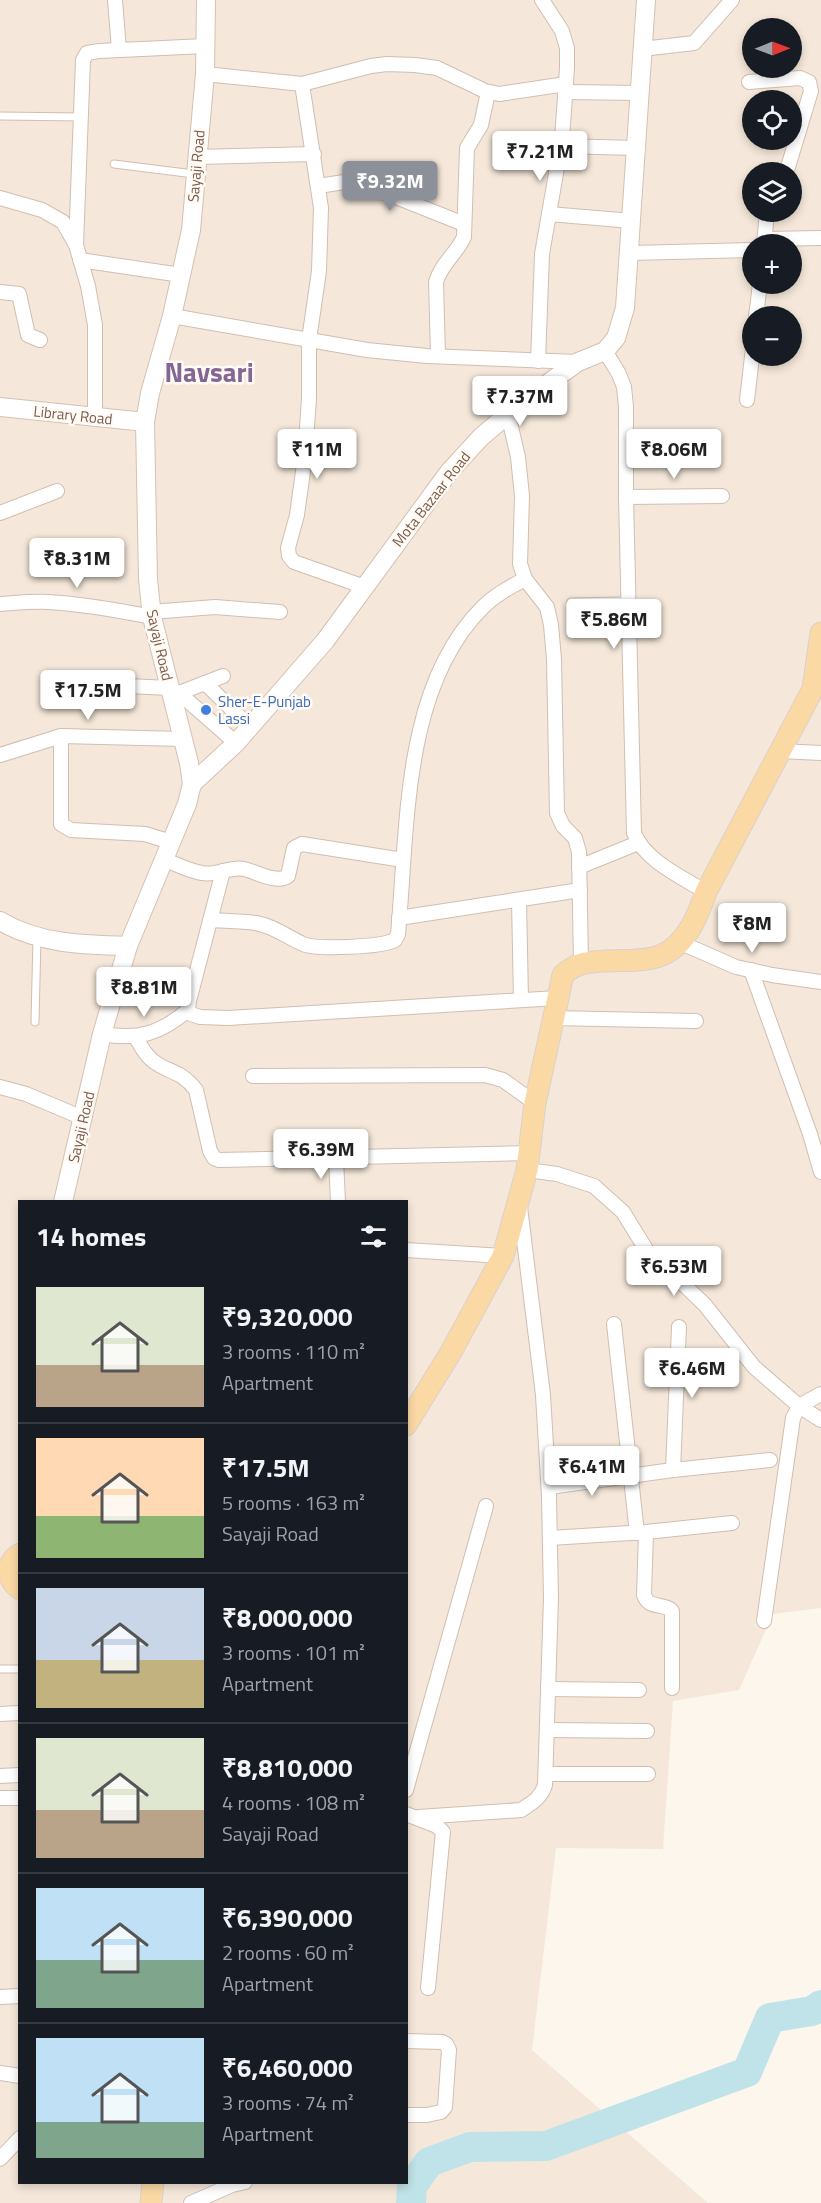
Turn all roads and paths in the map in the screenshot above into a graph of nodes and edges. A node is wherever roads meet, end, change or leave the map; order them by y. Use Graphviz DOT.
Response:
graph roads {
  1 [pos="115,0"];
  2 [pos="206,0"];
  3 [pos="542,0"];
  4 [pos="645,0"];
  5 [pos="732,0"];
  6 [pos="205,46"];
  7 [pos="642,49"];
  8 [pos="119,50"];
  9 [pos="205,74"];
  10 [pos="749,82"];
  11 [pos="302,84"];
  12 [pos="566,88"];
  13 [pos="488,92"];
  14 [pos="640,93"];
  15 [pos="0,116"];
  16 [pos="81,117"];
  17 [pos="561,146"];
  18 [pos="636,148"];
  19 [pos="314,154"];
  20 [pos="790,162"];
  21 [pos="114,164"];
  22 [pos="196,166"];
  23 [pos="318,186"];
  24 [pos="0,198"];
  25 [pos="549,214"];
  26 [pos="632,221"];
  27 [pos="464,224"];
  28 [pos="821,238"];
  29 [pos="802,239"];
  30 [pos="76,245"];
  31 [pos="742,250"];
  32 [pos="630,253"];
  33 [pos="80,260"];
  34 [pos="181,274"];
  35 [pos="0,292"];
  36 [pos="172,316"];
  37 [pos="40,340"];
  38 [pos="309,340"];
  39 [pos="605,351"];
  40 [pos="438,356"];
  41 [pos="538,361"];
  42 [pos="578,362"];
  43 [pos="751,366"];
  44 [pos="747,400"];
  45 [pos="0,407"];
  46 [pos="508,414"];
  47 [pos="95,417"];
  48 [pos="145,422"];
  49 [pos="57,491"];
  50 [pos="626,496"];
  51 [pos="722,496"];
  52 [pos="0,513"];
  53 [pos="525,579"];
  54 [pos="365,587"];
  55 [pos="628,600"];
  56 [pos="571,602"];
  57 [pos="0,604"];
  58 [pos="280,612"];
  59 [pos="152,615"];
  60 [pos="821,633"];
  61 [pos="223,676"];
  62 [pos="205,683"];
  63 [pos="84,684"];
  64 [pos="174,692"];
  65 [pos="250,727"];
  66 [pos="61,736"];
  67 [pos="182,739"];
  68 [pos="236,743"];
  69 [pos="780,751"];
  70 [pos="821,753"];
  71 [pos="0,755"];
  72 [pos="192,784"];
  73 [pos="171,842"];
  74 [pos="638,843"];
  75 [pos="163,859"];
  76 [pos="403,860"];
  77 [pos="579,867"];
  78 [pos="224,871"];
  79 [pos="580,890"];
  80 [pos="706,892"];
  81 [pos="519,900"];
  82 [pos="399,918"];
  83 [pos="210,920"];
  84 [pos="0,921"];
  85 [pos="37,937"];
  86 [pos="679,942"];
  87 [pos="128,946"];
  88 [pos="581,964"];
  89 [pos="752,970"];
  90 [pos="821,982"];
  91 [pos="521,1000"];
  92 [pos="555,1008"];
  93 [pos="188,1010"];
  94 [pos="696,1021"];
  95 [pos="35,1022"];
  96 [pos="102,1034"];
  97 [pos="135,1036"];
  98 [pos="254,1076"];
  99 [pos="0,1087"];
  100 [pos="535,1103"];
  101 [pos="83,1119"];
  102 [pos="336,1158"];
  103 [pos="527,1162"];
  104 [pos="821,1172"];
  105 [pos="519,1199"];
  106 [pos="63,1200"];
  107 [pos="338,1200"];
  108 [pos="408,1250"];
  109 [pos="503,1256"];
  110 [pos="614,1324"];
  111 [pos="679,1327"];
  112 [pos="821,1394"];
  113 [pos="799,1406"];
  114 [pos="821,1420"];
  115 [pos="408,1422"];
  116 [pos="770,1460"];
  117 [pos="673,1470"];
  118 [pos="631,1476"];
  119 [pos="549,1487"];
  120 [pos="486,1506"];
  121 [pos="732,1523"];
  122 [pos="641,1532"];
  123 [pos="550,1538"];
  124 [pos="14,1554"];
  125 [pos="11,1585"];
  126 [pos="764,1622"];
  127 [pos="0,1669"];
  128 [pos="18,1669"];
  129 [pos="672,1688"];
  130 [pos="548,1689"];
  131 [pos="639,1690"];
  132 [pos="18,1713"];
  133 [pos="0,1714"];
  134 [pos="547,1730"];
  135 [pos="647,1731"];
  136 [pos="546,1774"];
  137 [pos="648,1774"];
  138 [pos="0,1776"];
  139 [pos="18,1776"];
  140 [pos="408,1783"];
  141 [pos="0,1798"];
  142 [pos="18,1798"];
  143 [pos="412,1815"];
  144 [pos="428,1988"];
  145 [pos="0,1996"];
  146 [pos="18,1996"];
  147 [pos="408,2041"];
  148 [pos="0,2073"];
  149 [pos="18,2076"];
  150 [pos="408,2115"];
  151 [pos="18,2140"];
  152 [pos="0,2159"];
  153 [pos="153,2184"];
  154 [pos="222,2186"];
  155 [pos="151,2203"];
  156 [pos="190,2203"];
  1 -- 8 [label="street"];
  2 -- 6 [label="street, Sayaji Road"];
  3 -- 12 [label="street"];
  4 -- 7 [label="street"];
  5 -- 7 [label="street"];
  6 -- 8 [label="street"];
  6 -- 9 [label="street, Sayaji Road"];
  7 -- 14 [label="street"];
  8 -- 16 [label="street"];
  9 -- 11 [label="street"];
  9 -- 22 [label="street, Sayaji Road"];
  10 -- 20 [label="street"];
  11 -- 13 [label="street"];
  11 -- 19 [label="street"];
  12 -- 13 [label="street"];
  12 -- 14 [label="street"];
  12 -- 17 [label="street"];
  13 -- 27 [label="street"];
  14 -- 18 [label="street"];
  15 -- 16 [label="lane"];
  16 -- 30 [label="street"];
  17 -- 18 [label="street"];
  17 -- 25 [label="street"];
  18 -- 26 [label="street"];
  19 -- 22 [label="street"];
  19 -- 23 [label="street"];
  21 -- 22 [label="lane"];
  22 -- 34 [label="street, Sayaji Road"];
  23 -- 27 [label="street"];
  23 -- 38 [label="street"];
  24 -- 30 [label="street"];
  25 -- 26 [label="street"];
  25 -- 41 [label="street"];
  26 -- 32 [label="street"];
  27 -- 40 [label="street"];
  28 -- 29 [label="street"];
  30 -- 33 [label="street"];
  31 -- 32 [label="street"];
  32 -- 39 [label="street"];
  33 -- 34 [label="street"];
  33 -- 47 [label="street"];
  34 -- 36 [label="street, Sayaji Road"];
  35 -- 37 [label="street"];
  36 -- 38 [label="street"];
  36 -- 48 [label="street, Sayaji Road"];
  38 -- 40 [label="street"];
  38 -- 54 [label="street"];
  39 -- 42 [label="street, Mota Bazaar Road"];
  39 -- 50 [label="street"];
  40 -- 41 [label="street"];
  41 -- 42 [label="street"];
  42 -- 46 [label="street, Mota Bazaar Road"];
  43 -- 44 [label="street"];
  45 -- 47 [label="street, Library Road"];
  46 -- 53 [label="street"];
  46 -- 54 [label="street, Mota Bazaar Road"];
  47 -- 48 [label="street, Library Road"];
  48 -- 59 [label="street, Sayaji Road"];
  49 -- 52 [label="street"];
  50 -- 51 [label="street"];
  50 -- 55 [label="street"];
  53 -- 76 [label="street"];
  53 -- 77 [label="street"];
  54 -- 65 [label="street, Mota Bazaar Road"];
  55 -- 56 [label="lane"];
  55 -- 74 [label="street"];
  57 -- 59 [label="street"];
  58 -- 59 [label="street"];
  59 -- 64 [label="street, Sayaji Road"];
  60 -- 69 [label="main road"];
  61 -- 62 [label="street"];
  62 -- 64 [label="street"];
  62 -- 65 [label="street"];
  63 -- 64 [label="street"];
  64 -- 67 [label="street, Sayaji Road"];
  64 -- 68 [label="street"];
  65 -- 68 [label="street, Mota Bazaar Road"];
  66 -- 67 [label="street"];
  66 -- 71 [label="street"];
  66 -- 73 [label="street"];
  67 -- 72 [label="street, Sayaji Road"];
  68 -- 72 [label="street, Mota Bazaar Road"];
  69 -- 70 [label="street"];
  69 -- 80 [label="main road"];
  72 -- 73 [label="street, Sayaji Road"];
  73 -- 75 [label="street, Sayaji Road"];
  74 -- 77 [label="street"];
  74 -- 80 [label="street"];
  75 -- 78 [label="street"];
  75 -- 87 [label="street, Sayaji Road"];
  76 -- 78 [label="street"];
  76 -- 82 [label="street"];
  77 -- 79 [label="street"];
  78 -- 83 [label="street"];
  79 -- 81 [label="street"];
  79 -- 88 [label="street"];
  80 -- 86 [label="main road"];
  81 -- 82 [label="street"];
  81 -- 91 [label="street"];
  82 -- 83 [label="street"];
  83 -- 93 [label="street"];
  84 -- 85 [label="street"];
  85 -- 87 [label="street"];
  85 -- 95 [label="lane"];
  86 -- 88 [label="main road"];
  86 -- 89 [label="street"];
  87 -- 96 [label="street, Sayaji Road"];
  88 -- 92 [label="main road"];
  89 -- 90 [label="street"];
  89 -- 104 [label="street"];
  91 -- 92 [label="street"];
  91 -- 93 [label="street"];
  92 -- 94 [label="street"];
  92 -- 100 [label="main road"];
  93 -- 97 [label="street"];
  96 -- 97 [label="street"];
  96 -- 101 [label="street, Sayaji Road"];
  97 -- 102 [label="street"];
  98 -- 100 [label="street"];
  99 -- 101 [label="street"];
  100 -- 103 [label="main road"];
  101 -- 106 [label="street, Sayaji Road"];
  102 -- 103 [label="street"];
  102 -- 107 [label="street"];
  103 -- 105 [label="main road"];
  103 -- 113 [label="street"];
  105 -- 109 [label="main road"];
  105 -- 119 [label="street"];
  108 -- 109 [label="street"];
  109 -- 115 [label="main road"];
  110 -- 118 [label="street"];
  111 -- 117 [label="street"];
  112 -- 113 [label="street"];
  113 -- 114 [label="street"];
  113 -- 126 [label="street"];
  116 -- 117 [label="street"];
  117 -- 118 [label="street"];
  118 -- 119 [label="street"];
  118 -- 122 [label="street"];
  119 -- 123 [label="street"];
  120 -- 140 [label="street"];
  121 -- 122 [label="street"];
  122 -- 123 [label="street"];
  122 -- 129 [label="street"];
  123 -- 130 [label="street"];
  124 -- 125 [label="main road"];
  127 -- 128 [label="lane"];
  130 -- 131 [label="street"];
  130 -- 134 [label="street"];
  132 -- 133 [label="street"];
  134 -- 135 [label="street"];
  134 -- 136 [label="street"];
  136 -- 137 [label="street"];
  136 -- 143 [label="street"];
  138 -- 139 [label="street"];
  141 -- 142 [label="street"];
  143 -- 144 [label="street"];
  145 -- 146 [label="street"];
  147 -- 150 [label="street"];
  148 -- 149 [label="street"];
  151 -- 152 [label="street"];
  153 -- 155 [label="main road"];
  154 -- 156 [label="street"];
}
